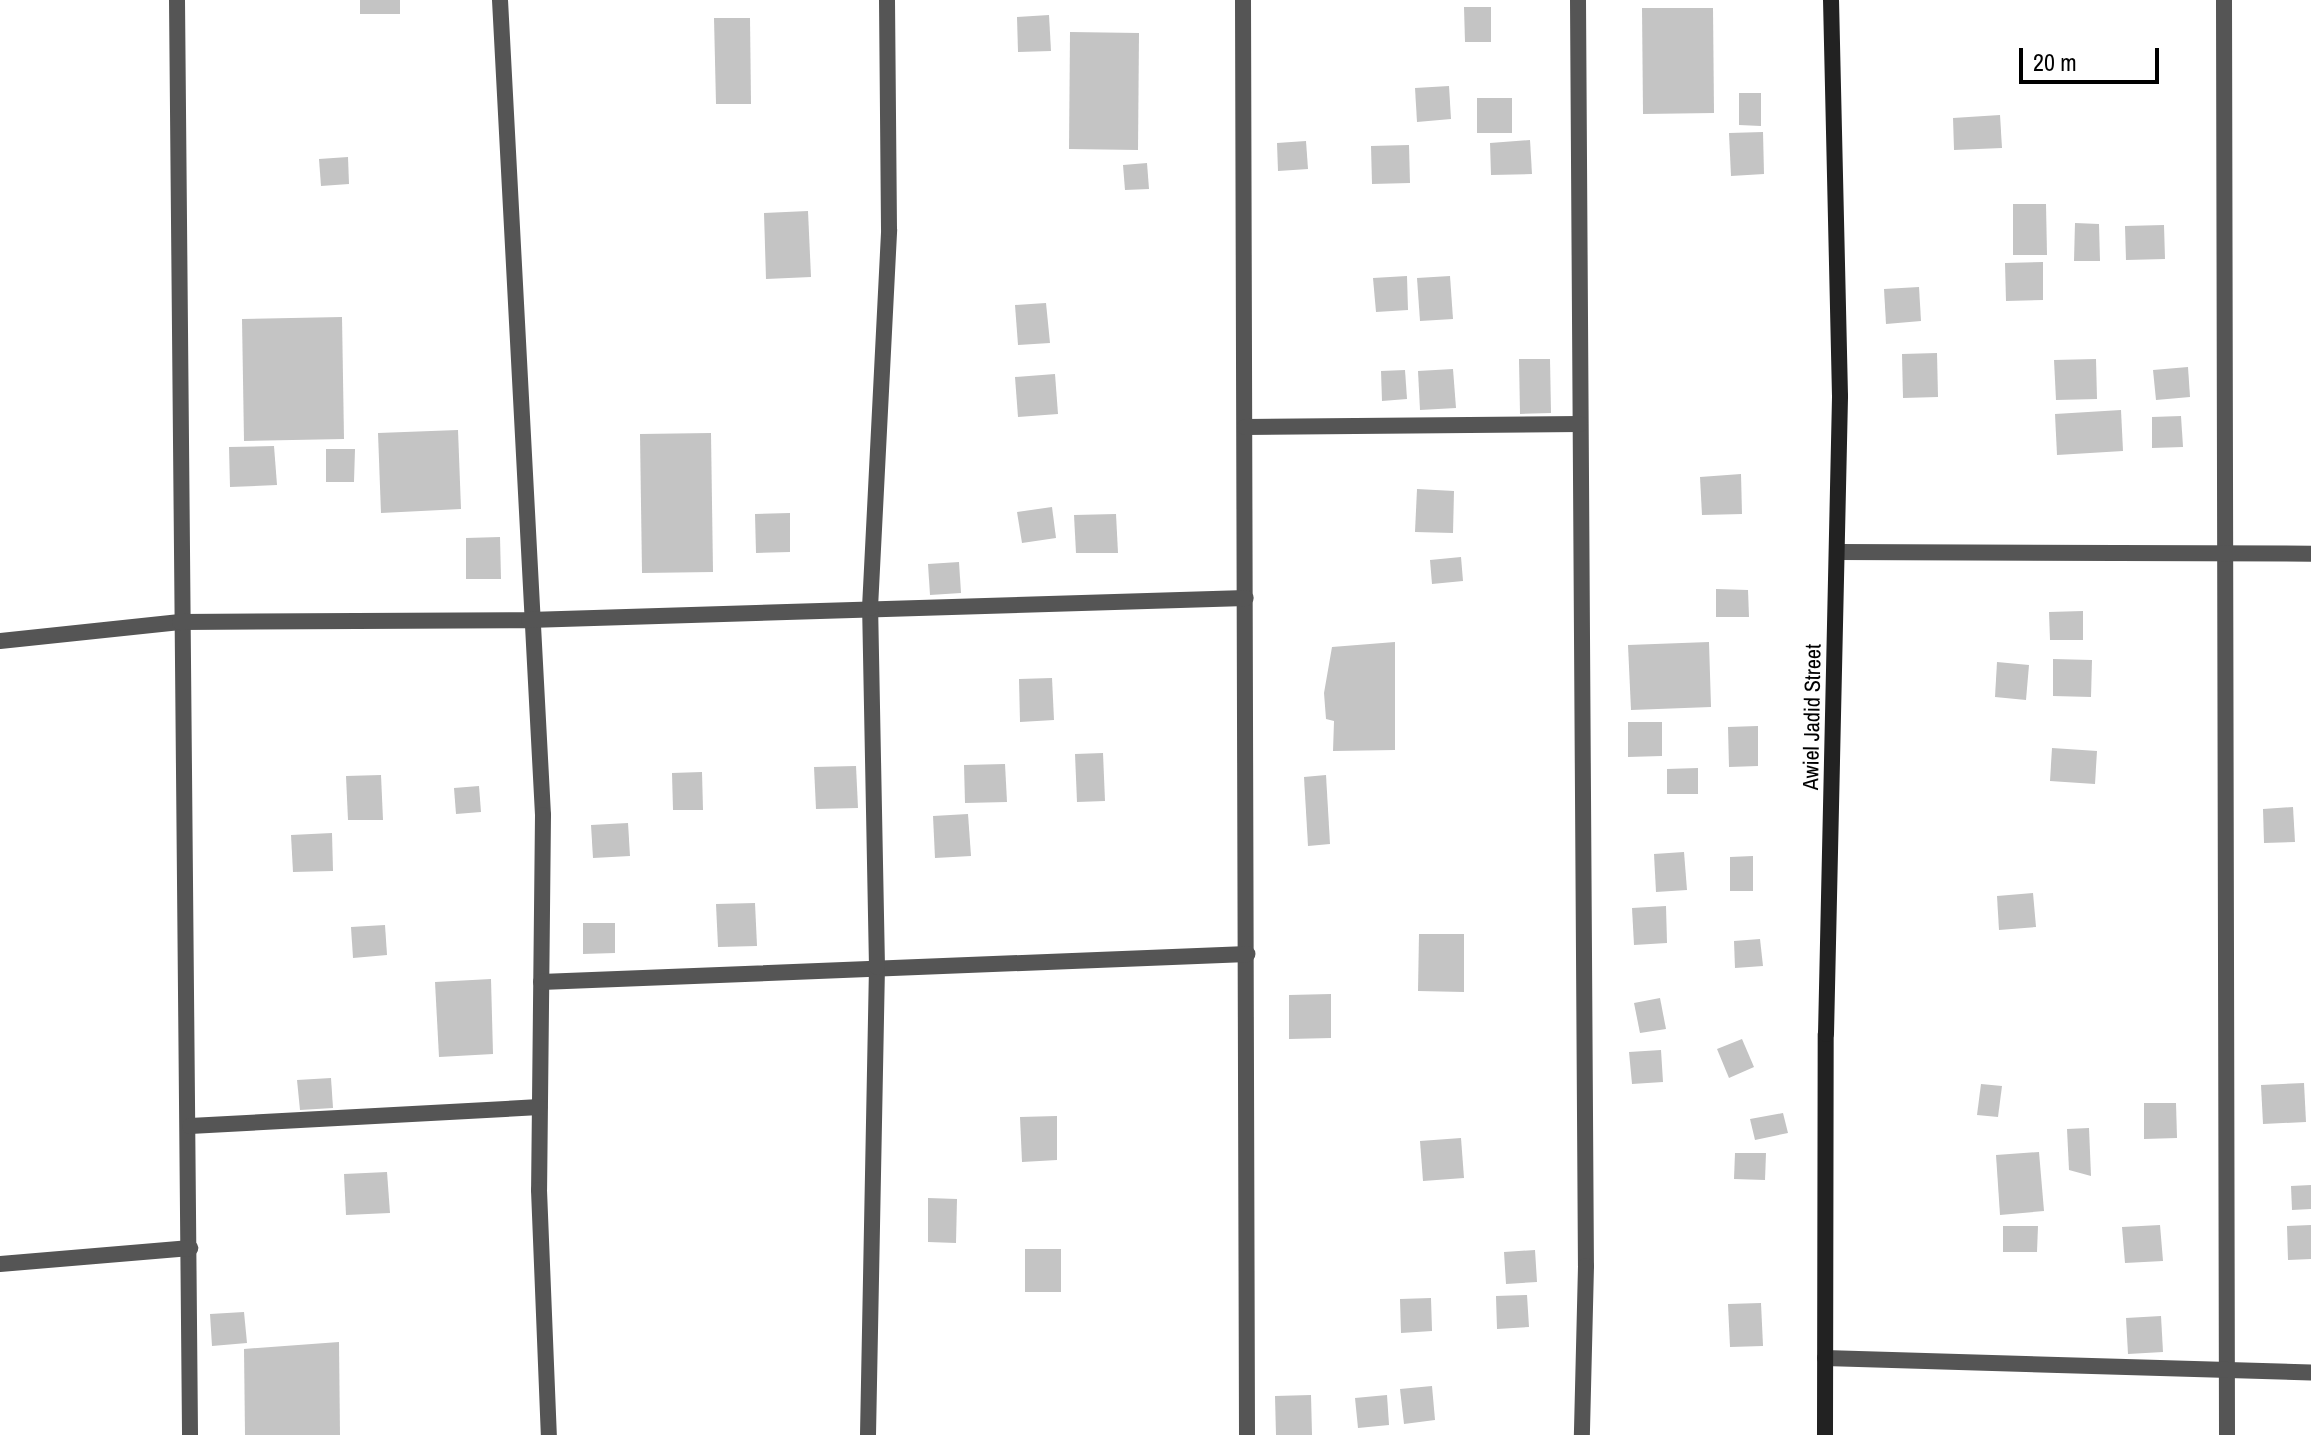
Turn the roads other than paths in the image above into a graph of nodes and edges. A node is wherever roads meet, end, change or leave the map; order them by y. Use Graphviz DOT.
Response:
graph roads {
  1 [pos="177,0"];
  2 [pos="500,0"];
  3 [pos="887,0"];
  4 [pos="1243,0"];
  5 [pos="1578,0"];
  6 [pos="1831,0"];
  7 [pos="2224,0"];
  8 [pos="1580,424"];
  9 [pos="1245,427"];
  10 [pos="1838,552"];
  11 [pos="2223,554"];
  12 [pos="2311,554"];
  13 [pos="1246,598"];
  14 [pos="870,608"];
  15 [pos="529,620"];
  16 [pos="180,622"];
  17 [pos="0,641"];
  18 [pos="1247,954"];
  19 [pos="877,967"];
  20 [pos="541,982"];
  21 [pos="539,1107"];
  22 [pos="190,1126"];
  23 [pos="190,1248"];
  24 [pos="0,1264"];
  25 [pos="1825,1358"];
  26 [pos="2227,1371"];
  27 [pos="2311,1372"];
  28 [pos="190,1435"];
  29 [pos="549,1435"];
  30 [pos="868,1435"];
  31 [pos="1247,1435"];
  32 [pos="1582,1435"];
  33 [pos="1825,1435"];
  34 [pos="2227,1435"];
  1 -- 16 [label="street"];
  2 -- 15 [label="street"];
  3 -- 14 [label="street"];
  4 -- 9 [label="street"];
  5 -- 8 [label="street"];
  6 -- 10 [label="street, Awiel Jadid Street"];
  7 -- 11 [label="street"];
  8 -- 9 [label="street"];
  8 -- 32 [label="street"];
  9 -- 13 [label="street"];
  10 -- 11 [label="street"];
  10 -- 25 [label="street, Awiel Jadid Street"];
  11 -- 12 [label="street"];
  11 -- 26 [label="street"];
  13 -- 14 [label="street"];
  13 -- 18 [label="street"];
  14 -- 15 [label="street"];
  14 -- 19 [label="street"];
  15 -- 16 [label="street"];
  15 -- 20 [label="street"];
  16 -- 17 [label="street"];
  16 -- 22 [label="street"];
  18 -- 19 [label="street"];
  18 -- 31 [label="street"];
  19 -- 20 [label="street"];
  19 -- 30 [label="street"];
  20 -- 21 [label="street"];
  21 -- 22 [label="street"];
  21 -- 29 [label="street"];
  22 -- 23 [label="street"];
  23 -- 24 [label="street"];
  23 -- 28 [label="street"];
  25 -- 26 [label="street"];
  25 -- 33 [label="street, Awiel Jadid Street"];
  26 -- 27 [label="street"];
  26 -- 34 [label="street"];
}
